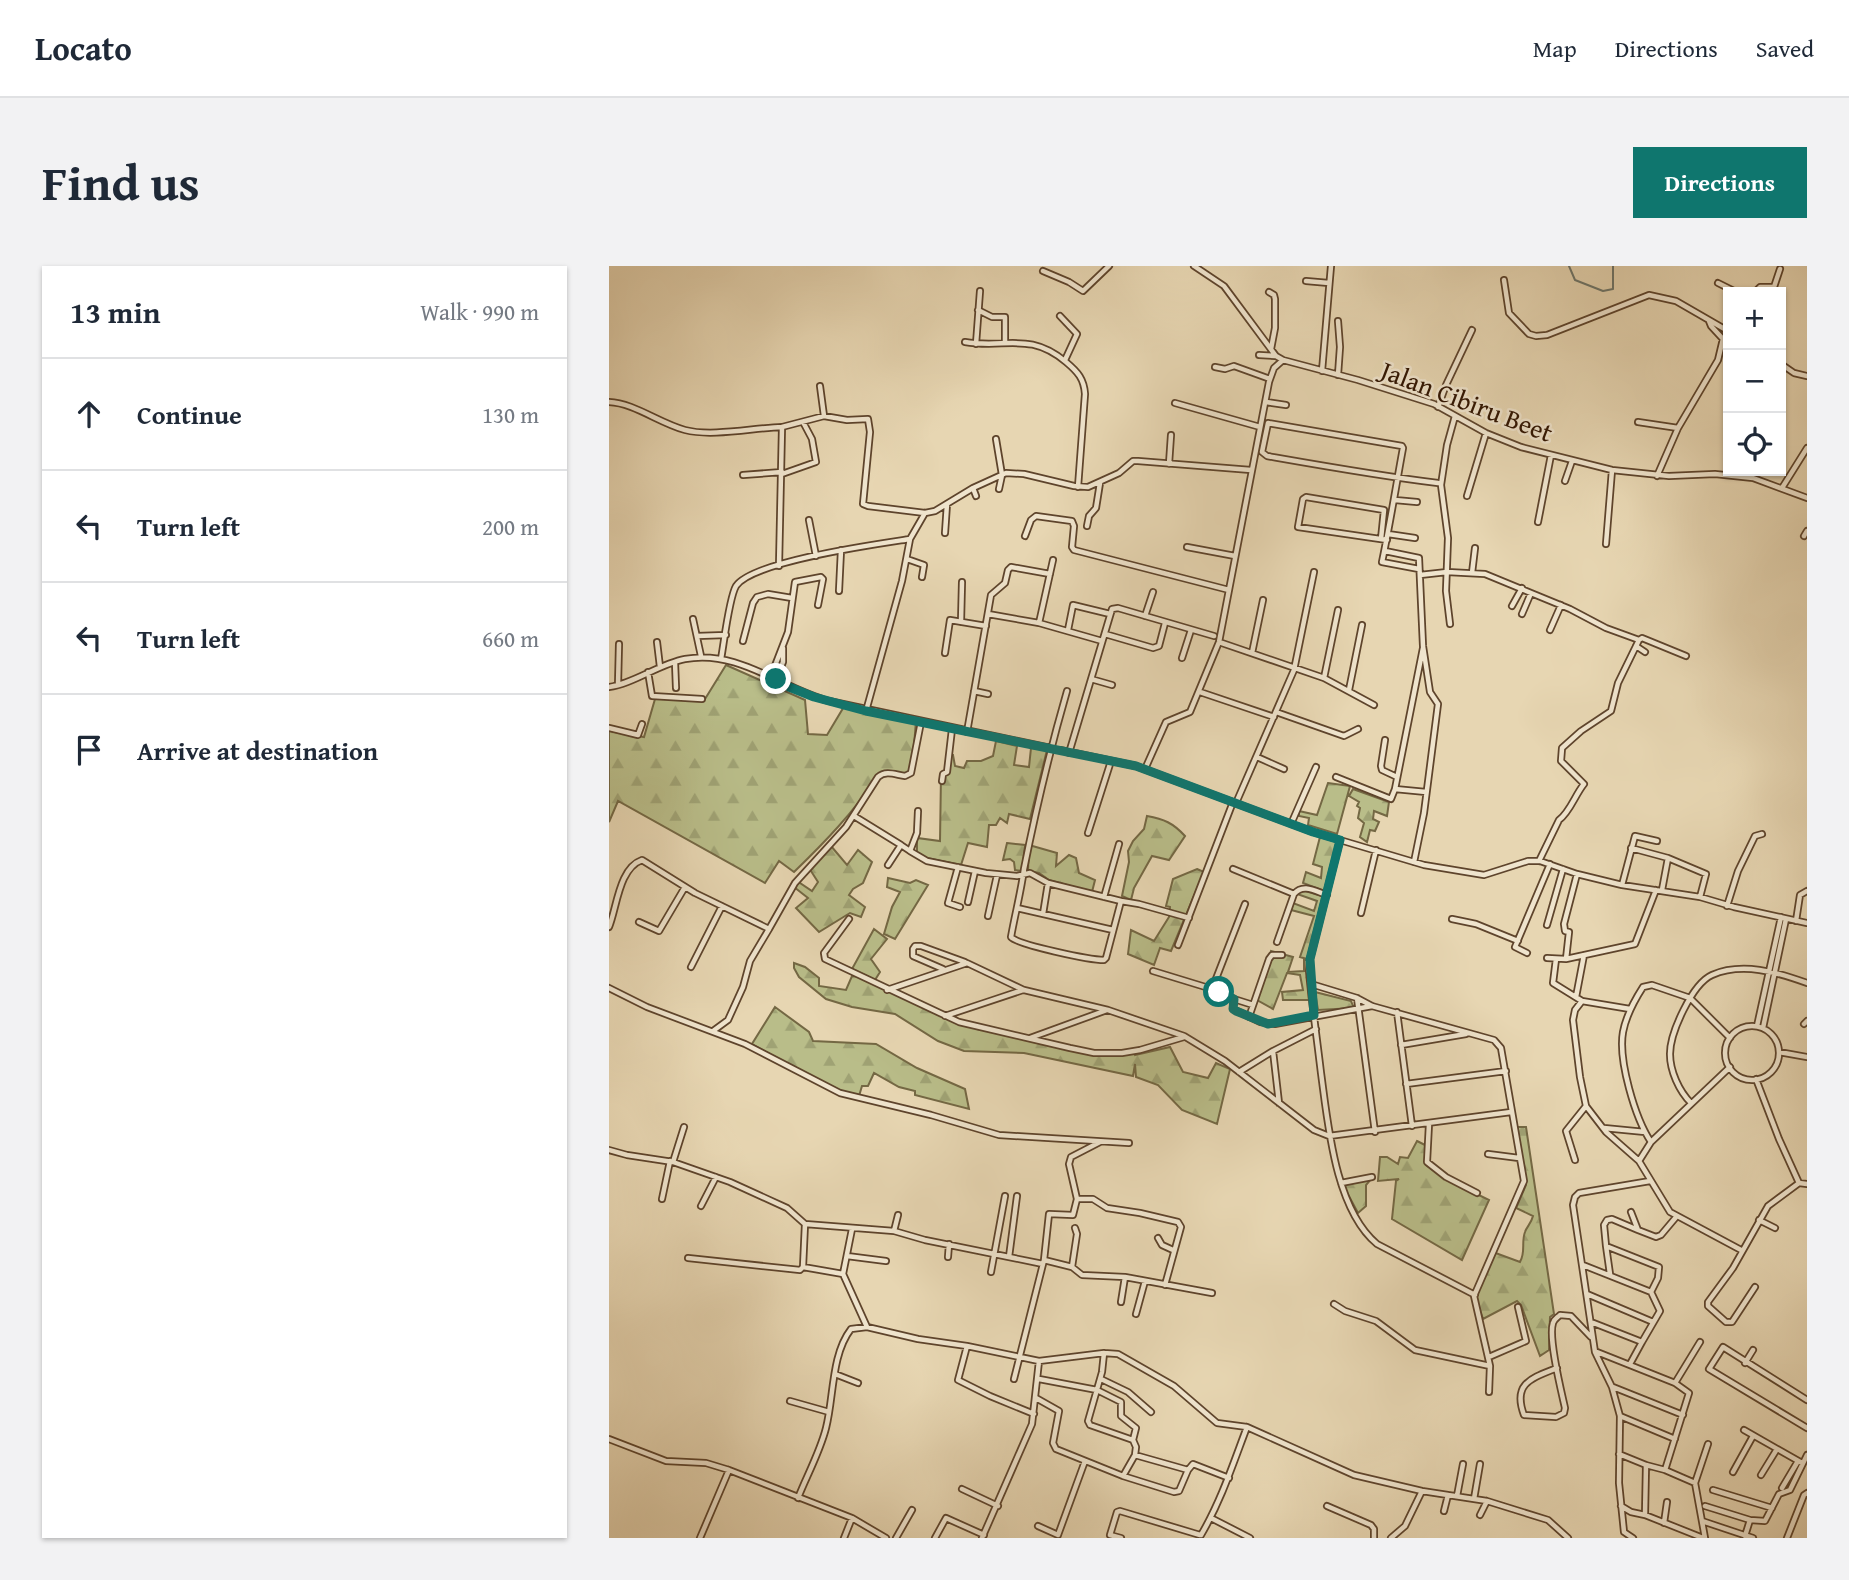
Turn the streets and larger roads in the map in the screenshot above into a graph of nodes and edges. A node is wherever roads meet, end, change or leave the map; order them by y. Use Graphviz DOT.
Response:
graph roads {
  1 [pos="1108,266"];
  2 [pos="1195,266"];
  3 [pos="1331,266"];
  4 [pos="1780,268"];
  5 [pos="1043,271"];
  6 [pos="1504,280"];
  7 [pos="1306,281"];
  8 [pos="1329,283"];
  9 [pos="1719,283"];
  10 [pos="1727,287"];
  11 [pos="1773,287"];
  12 [pos="980,291"];
  13 [pos="1269,292"];
  14 [pos="978,310"];
  15 [pos="1060,316"];
  16 [pos="1709,320"];
  17 [pos="1338,321"];
  18 [pos="1723,328"];
  19 [pos="1472,330"];
  20 [pos="965,342"];
  21 [pos="1006,342"];
  22 [pos="976,344"];
  23 [pos="1271,349"];
  24 [pos="1259,355"];
  25 [pos="1276,356"];
  26 [pos="1065,360"];
  27 [pos="1283,360"];
  28 [pos="1215,367"];
  29 [pos="1786,367"];
  30 [pos="1322,371"];
  31 [pos="1338,375"];
  32 [pos="1807,376"];
  33 [pos="1270,379"];
  34 [pos="820,386"];
  35 [pos="609,402"];
  36 [pos="1175,402"];
  37 [pos="1266,402"];
  38 [pos="1286,405"];
  39 [pos="1438,407"];
  40 [pos="824,416"];
  41 [pos="1455,416"];
  42 [pos="803,421"];
  43 [pos="1638,422"];
  44 [pos="1268,423"];
  45 [pos="1261,424"];
  46 [pos="782,427"];
  47 [pos="1678,429"];
  48 [pos="1486,433"];
  49 [pos="1171,435"];
  50 [pos="996,439"];
  51 [pos="1807,448"];
  52 [pos="1551,455"];
  53 [pos="1572,461"];
  54 [pos="1169,464"];
  55 [pos="1251,470"];
  56 [pos="1612,470"];
  57 [pos="782,473"];
  58 [pos="743,475"];
  59 [pos="1002,475"];
  60 [pos="1657,475"];
  61 [pos="1398,478"];
  62 [pos="1565,481"];
  63 [pos="1100,483"];
  64 [pos="1438,483"];
  65 [pos="1079,487"];
  66 [pos="973,488"];
  67 [pos="1782,488"];
  68 [pos="999,489"];
  69 [pos="976,496"];
  70 [pos="1467,496"];
  71 [pos="1807,498"];
  72 [pos="1395,500"];
  73 [pos="1417,502"];
  74 [pos="947,505"];
  75 [pos="925,513"];
  76 [pos="810,520"];
  77 [pos="1538,522"];
  78 [pos="1087,526"];
  79 [pos="945,533"];
  80 [pos="1388,534"];
  81 [pos="1025,536"];
  82 [pos="1415,538"];
  83 [pos="910,539"];
  84 [pos="1384,540"];
  85 [pos="1606,544"];
  86 [pos="1187,547"];
  87 [pos="1475,548"];
  88 [pos="841,551"];
  89 [pos="1384,551"];
  90 [pos="816,556"];
  91 [pos="1235,556"];
  92 [pos="907,559"];
  93 [pos="1053,560"];
  94 [pos="779,566"];
  95 [pos="1314,572"];
  96 [pos="1419,572"];
  97 [pos="1447,572"];
  98 [pos="1049,573"];
  99 [pos="1472,573"];
  100 [pos="922,577"];
  101 [pos="962,582"];
  102 [pos="1522,588"];
  103 [pos="1229,590"];
  104 [pos="839,591"];
  105 [pos="1153,592"];
  106 [pos="1531,593"];
  107 [pos="792,598"];
  108 [pos="1263,600"];
  109 [pos="818,605"];
  110 [pos="1561,605"];
  111 [pos="1512,606"];
  112 [pos="1338,610"];
  113 [pos="988,614"];
  114 [pos="1110,614"];
  115 [pos="1522,614"];
  116 [pos="1145,616"];
  117 [pos="693,619"];
  118 [pos="961,622"];
  119 [pos="1039,623"];
  120 [pos="1165,624"];
  121 [pos="1450,624"];
  122 [pos="1363,625"];
  123 [pos="986,626"];
  124 [pos="1068,630"];
  125 [pos="1191,630"];
  126 [pos="1550,630"];
  127 [pos="1105,634"];
  128 [pos="726,635"];
  129 [pos="697,636"];
  130 [pos="1214,636"];
  131 [pos="1639,640"];
  132 [pos="743,641"];
  133 [pos="1102,641"];
  134 [pos="657,642"];
  135 [pos="1219,642"];
  136 [pos="619,644"];
  137 [pos="1423,646"];
  138 [pos="1636,646"];
  139 [pos="1645,652"];
  140 [pos="945,653"];
  141 [pos="1252,653"];
  142 [pos="701,656"];
  143 [pos="1686,656"];
  144 [pos="1182,658"];
  145 [pos="721,659"];
  146 [pos="675,662"];
  147 [pos="660,667"];
  148 [pos="1295,667"];
  149 [pos="648,672"];
  150 [pos="773,677"];
  151 [pos="1324,678"];
  152 [pos="1091,679"];
  153 [pos="1112,685"];
  154 [pos="618,686"];
  155 [pos="609,687"];
  156 [pos="676,688"];
  157 [pos="1349,690"];
  158 [pos="974,691"];
  159 [pos="1067,691"];
  160 [pos="1200,692"];
  161 [pos="988,694"];
  162 [pos="702,699"];
  163 [pos="1374,705"];
  164 [pos="866,711"];
  165 [pos="1275,715"];
  166 [pos="921,722"];
  167 [pos="642,724"];
  168 [pos="609,728"];
  169 [pos="952,729"];
  170 [pos="1358,729"];
  171 [pos="967,732"];
  172 [pos="1385,740"];
  173 [pos="1050,749"];
  174 [pos="1069,753"];
  175 [pos="1257,757"];
  176 [pos="1111,761"];
  177 [pos="1316,767"];
  178 [pos="1145,769"];
  179 [pos="1284,769"];
  180 [pos="1336,777"];
  181 [pos="1397,777"];
  182 [pos="942,781"];
  183 [pos="1395,789"];
  184 [pos="1426,792"];
  185 [pos="1235,802"];
  186 [pos="918,811"];
  187 [pos="854,816"];
  188 [pos="1291,824"];
  189 [pos="1088,833"];
  190 [pos="1762,834"];
  191 [pos="1340,840"];
  192 [pos="1657,841"];
  193 [pos="1119,844"];
  194 [pos="901,845"];
  195 [pos="1631,848"];
  196 [pos="1376,849"];
  197 [pos="910,852"];
  198 [pos="1668,858"];
  199 [pos="1539,861"];
  200 [pos="1414,862"];
  201 [pos="1550,864"];
  202 [pos="888,865"];
  203 [pos="958,867"];
  204 [pos="1233,869"];
  205 [pos="1563,869"];
  206 [pos="975,871"];
  207 [pos="1024,871"];
  208 [pos="1577,874"];
  209 [pos="997,875"];
  210 [pos="1048,883"];
  211 [pos="1622,885"];
  212 [pos="685,887"];
  213 [pos="1659,890"];
  214 [pos="1807,891"];
  215 [pos="1294,894"];
  216 [pos="1327,895"];
  217 [pos="1104,897"];
  218 [pos="1700,897"];
  219 [pos="1121,901"];
  220 [pos="968,902"];
  221 [pos="1245,904"];
  222 [pos="1727,905"];
  223 [pos="722,906"];
  224 [pos="960,907"];
  225 [pos="609,908"];
  226 [pos="1017,908"];
  227 [pos="615,911"];
  228 [pos="1361,913"];
  229 [pos="1043,914"];
  230 [pos="988,916"];
  231 [pos="1784,918"];
  232 [pos="849,919"];
  233 [pos="1189,919"];
  234 [pos="1452,919"];
  235 [pos="1796,921"];
  236 [pos="639,922"];
  237 [pos="1807,923"];
  238 [pos="1547,925"];
  239 [pos="609,927"];
  240 [pos="769,929"];
  241 [pos="1113,930"];
  242 [pos="1518,941"];
  243 [pos="1277,942"];
  244 [pos="1178,945"];
  245 [pos="1527,953"];
  246 [pos="1282,955"];
  247 [pos="1584,955"];
  248 [pos="1547,958"];
  249 [pos="1566,959"];
  250 [pos="1556,960"];
  251 [pos="967,963"];
  252 [pos="691,967"];
  253 [pos="944,969"];
  254 [pos="1153,971"];
  255 [pos="1771,972"];
  256 [pos="1807,983"];
  257 [pos="1311,984"];
  258 [pos="609,988"];
  259 [pos="887,989"];
  260 [pos="1024,989"];
  261 [pos="1212,989"];
  262 [pos="1576,997"];
  263 [pos="1357,998"];
  264 [pos="1690,998"];
  265 [pos="1234,999"];
  266 [pos="1581,1001"];
  267 [pos="1253,1005"];
  268 [pos="1372,1006"];
  269 [pos="1358,1009"];
  270 [pos="1630,1009"];
  271 [pos="1108,1010"];
  272 [pos="1397,1012"];
  273 [pos="1314,1015"];
  274 [pos="944,1016"];
  275 [pos="1249,1017"];
  276 [pos="1757,1026"];
  277 [pos="1315,1028"];
  278 [pos="1763,1028"];
  279 [pos="713,1031"];
  280 [pos="1469,1033"];
  281 [pos="1184,1036"];
  282 [pos="1030,1038"];
  283 [pos="1730,1038"];
  284 [pos="1401,1045"];
  285 [pos="1273,1051"];
  286 [pos="1779,1052"];
  287 [pos="1807,1056"];
  288 [pos="1730,1067"];
  289 [pos="1506,1071"];
  290 [pos="1239,1072"];
  291 [pos="1756,1079"];
  292 [pos="1406,1084"];
  293 [pos="1691,1103"];
  294 [pos="1280,1104"];
  295 [pos="1586,1106"];
  296 [pos="1511,1112"];
  297 [pos="1429,1124"];
  298 [pos="1412,1126"];
  299 [pos="684,1127"];
  300 [pos="1603,1128"];
  301 [pos="1375,1132"];
  302 [pos="1645,1132"];
  303 [pos="1329,1136"];
  304 [pos="1103,1140"];
  305 [pos="1651,1142"];
  306 [pos="1129,1143"];
  307 [pos="609,1150"];
  308 [pos="1488,1154"];
  309 [pos="1519,1158"];
  310 [pos="1575,1160"];
  311 [pos="671,1161"];
  312 [pos="1639,1161"];
  313 [pos="716,1177"];
  314 [pos="1373,1177"];
  315 [pos="1650,1181"];
  316 [pos="1341,1183"];
  317 [pos="1799,1183"];
  318 [pos="1807,1184"];
  319 [pos="1476,1193"];
  320 [pos="1005,1196"];
  321 [pos="1017,1196"];
  322 [pos="662,1199"];
  323 [pos="1077,1199"];
  324 [pos="701,1206"];
  325 [pos="1631,1212"];
  326 [pos="898,1215"];
  327 [pos="1677,1216"];
  328 [pos="1759,1220"];
  329 [pos="805,1224"];
  330 [pos="1075,1228"];
  331 [pos="1775,1228"];
  332 [pos="852,1229"];
  333 [pos="1638,1230"];
  334 [pos="894,1231"];
  335 [pos="1158,1238"];
  336 [pos="949,1244"];
  337 [pos="1607,1246"];
  338 [pos="1173,1250"];
  339 [pos="1741,1250"];
  340 [pos="994,1254"];
  341 [pos="847,1256"];
  342 [pos="1009,1256"];
  343 [pos="948,1257"];
  344 [pos="688,1258"];
  345 [pos="886,1261"];
  346 [pos="1044,1262"];
  347 [pos="1583,1265"];
  348 [pos="803,1267"];
  349 [pos="1072,1267"];
  350 [pos="991,1272"];
  351 [pos="843,1275"];
  352 [pos="1610,1275"];
  353 [pos="1125,1277"];
  354 [pos="1145,1281"];
  355 [pos="1165,1285"];
  356 [pos="1755,1287"];
  357 [pos="1651,1292"];
  358 [pos="1212,1293"];
  359 [pos="1475,1294"];
  360 [pos="1586,1294"];
  361 [pos="1121,1302"];
  362 [pos="1334,1304"];
  363 [pos="1518,1307"];
  364 [pos="1136,1314"];
  365 [pos="1590,1321"];
  366 [pos="1653,1322"];
  367 [pos="867,1327"];
  368 [pos="1593,1339"];
  369 [pos="1642,1342"];
  370 [pos="1700,1342"];
  371 [pos="967,1346"];
  372 [pos="1753,1350"];
  373 [pos="1595,1352"];
  374 [pos="1104,1353"];
  375 [pos="1020,1357"];
  376 [pos="1489,1357"];
  377 [pos="1039,1362"];
  378 [pos="1745,1363"];
  379 [pos="1630,1364"];
  380 [pos="1490,1366"];
  381 [pos="1557,1368"];
  382 [pos="835,1374"];
  383 [pos="1014,1378"];
  384 [pos="1039,1379"];
  385 [pos="1101,1379"];
  386 [pos="858,1383"];
  387 [pos="1675,1383"];
  388 [pos="1612,1387"];
  389 [pos="1097,1390"];
  390 [pos="1489,1392"];
  391 [pos="1036,1398"];
  392 [pos="1807,1400"];
  393 [pos="790,1401"];
  394 [pos="829,1412"];
  395 [pos="1151,1412"];
  396 [pos="1034,1414"];
  397 [pos="1683,1415"];
  398 [pos="1621,1416"];
  399 [pos="1247,1427"];
  400 [pos="1807,1428"];
  401 [pos="1744,1430"];
  402 [pos="1753,1436"];
  403 [pos="609,1439"];
  404 [pos="1133,1440"];
  405 [pos="1675,1440"];
  406 [pos="1708,1444"];
  407 [pos="1777,1449"];
  408 [pos="1619,1454"];
  409 [pos="1135,1455"];
  410 [pos="1807,1455"];
  411 [pos="1085,1461"];
  412 [pos="1800,1462"];
  413 [pos="1463,1464"];
  414 [pos="1480,1464"];
  415 [pos="1646,1465"];
  416 [pos="729,1470"];
  417 [pos="1188,1471"];
  418 [pos="1665,1471"];
  419 [pos="1733,1472"];
  420 [pos="1761,1475"];
  421 [pos="1123,1476"];
  422 [pos="1229,1478"];
  423 [pos="1695,1483"];
  424 [pos="1782,1488"];
  425 [pos="962,1489"];
  426 [pos="1713,1490"];
  427 [pos="1422,1491"];
  428 [pos="1807,1493"];
  429 [pos="1448,1495"];
  430 [pos="1457,1496"];
  431 [pos="797,1498"];
  432 [pos="1474,1499"];
  433 [pos="1487,1501"];
  434 [pos="1667,1502"];
  435 [pos="998,1506"];
  436 [pos="1327,1506"];
  437 [pos="1621,1506"];
  438 [pos="1705,1506"];
  439 [pos="1772,1508"];
  440 [pos="912,1510"];
  441 [pos="1444,1511"];
  442 [pos="1481,1515"];
  443 [pos="1645,1515"];
  444 [pos="852,1517"];
  445 [pos="1211,1518"];
  446 [pos="1750,1520"];
  447 [pos="1702,1521"];
  448 [pos="1664,1523"];
  449 [pos="1038,1526"];
  450 [pos="983,1536"];
  451 [pos="1109,1536"];
  452 [pos="1742,1536"];
  453 [pos="1200,1537"];
  454 [pos="700,1538"];
  455 [pos="844,1538"];
  456 [pos="886,1538"];
  457 [pos="896,1538"];
  458 [pos="935,1538"];
  459 [pos="1121,1538"];
  460 [pos="1250,1538"];
  461 [pos="1374,1538"];
  462 [pos="1391,1538"];
  463 [pos="1568,1538"];
  464 [pos="1633,1538"];
  465 [pos="1704,1538"];
  466 [pos="1753,1538"];
  467 [pos="1787,1538"];
  1 -- 5 [label="street"];
  2 -- 23 [label="street, Jalan Cibiru Beet"];
  3 -- 8 [label="street"];
  4 -- 11 [label="street"];
  6 -- 16 [label="street"];
  7 -- 8 [label="street"];
  8 -- 30 [label="street"];
  9 -- 10 [label="street"];
  12 -- 14 [label="street"];
  13 -- 23 [label="street"];
  14 -- 21 [label="street"];
  14 -- 22 [label="street"];
  15 -- 26 [label="street"];
  16 -- 18 [label="street"];
  16 -- 47 [label="street"];
  17 -- 31 [label="street"];
  19 -- 39 [label="street"];
  20 -- 22 [label="street"];
  21 -- 22 [label="street"];
  21 -- 26 [label="street"];
  23 -- 25 [label="street, Jalan Cibiru Beet"];
  24 -- 25 [label="street"];
  25 -- 27 [label="street, Jalan Cibiru Beet"];
  26 -- 65 [label="street"];
  27 -- 30 [label="street, Jalan Cibiru Beet"];
  27 -- 33 [label="street"];
  28 -- 33 [label="street"];
  29 -- 32 [label="street"];
  30 -- 31 [label="street, Jalan Cibiru Beet"];
  31 -- 39 [label="street, Jalan Cibiru Beet"];
  33 -- 37 [label="street"];
  34 -- 40 [label="street"];
  35 -- 46 [label="street"];
  36 -- 45 [label="street"];
  37 -- 38 [label="street"];
  37 -- 45 [label="street"];
  39 -- 41 [label="street, Jalan Cibiru Beet"];
  40 -- 42 [label="street"];
  40 -- 75 [label="street"];
  41 -- 48 [label="street, Jalan Cibiru Beet"];
  41 -- 97 [label="street"];
  42 -- 46 [label="street"];
  42 -- 57 [label="street"];
  43 -- 47 [label="street"];
  44 -- 45 [label="street"];
  44 -- 61 [label="street"];
  44 -- 61 [label="street"];
  45 -- 55 [label="street"];
  46 -- 57 [label="street"];
  47 -- 60 [label="street"];
  48 -- 52 [label="street, Jalan Cibiru Beet"];
  48 -- 70 [label="street"];
  49 -- 54 [label="street"];
  50 -- 59 [label="street"];
  51 -- 67 [label="street"];
  52 -- 53 [label="street, Jalan Cibiru Beet"];
  52 -- 77 [label="street"];
  53 -- 56 [label="street, Jalan Cibiru Beet"];
  53 -- 62 [label="street"];
  54 -- 55 [label="street"];
  54 -- 63 [label="street"];
  55 -- 91 [label="street"];
  56 -- 60 [label="street, Jalan Cibiru Beet"];
  56 -- 85 [label="street"];
  57 -- 58 [label="street"];
  57 -- 94 [label="street"];
  59 -- 65 [label="street"];
  59 -- 66 [label="street"];
  59 -- 68 [label="street"];
  60 -- 67 [label="street, Jalan Cibiru Beet"];
  61 -- 64 [label="street"];
  61 -- 72 [label="street"];
  63 -- 65 [label="street"];
  63 -- 78 [label="street"];
  66 -- 69 [label="street"];
  66 -- 74 [label="street"];
  67 -- 71 [label="street, Jalan Cibiru Beet"];
  72 -- 73 [label="street"];
  72 -- 80 [label="street"];
  74 -- 75 [label="street"];
  74 -- 79 [label="street"];
  75 -- 83 [label="street"];
  76 -- 90 [label="street"];
  80 -- 82 [label="street"];
  80 -- 84 [label="street"];
  81 -- 103 [label="street"];
  83 -- 88 [label="street"];
  83 -- 92 [label="street"];
  84 -- 84 [label="street"];
  84 -- 89 [label="street"];
  86 -- 91 [label="street"];
  87 -- 99 [label="street"];
  88 -- 90 [label="street"];
  88 -- 104 [label="street"];
  89 -- 96 [label="street"];
  89 -- 96 [label="street"];
  90 -- 94 [label="street"];
  91 -- 103 [label="street"];
  92 -- 100 [label="street"];
  92 -- 164 [label="street"];
  93 -- 98 [label="street"];
  94 -- 128 [label="street"];
  95 -- 148 [label="street"];
  96 -- 97 [label="street"];
  96 -- 137 [label="street"];
  97 -- 99 [label="street"];
  97 -- 121 [label="street"];
  98 -- 113 [label="street"];
  98 -- 119 [label="street"];
  99 -- 102 [label="street"];
  101 -- 118 [label="street"];
  102 -- 106 [label="street"];
  102 -- 111 [label="street"];
  103 -- 135 [label="street"];
  105 -- 116 [label="street"];
  106 -- 110 [label="street"];
  106 -- 115 [label="street"];
  107 -- 109 [label="street"];
  107 -- 132 [label="street"];
  107 -- 150 [label="street"];
  108 -- 141 [label="street"];
  110 -- 126 [label="street"];
  110 -- 131 [label="street"];
  112 -- 151 [label="street"];
  113 -- 119 [label="street"];
  113 -- 123 [label="street"];
  114 -- 116 [label="street"];
  114 -- 124 [label="street"];
  114 -- 127 [label="street"];
  116 -- 120 [label="street"];
  117 -- 129 [label="street"];
  118 -- 123 [label="street"];
  118 -- 140 [label="street"];
  119 -- 124 [label="street"];
  120 -- 125 [label="street"];
  120 -- 127 [label="street"];
  122 -- 157 [label="street"];
  123 -- 158 [label="street"];
  124 -- 133 [label="street"];
  125 -- 130 [label="street"];
  125 -- 144 [label="street"];
  127 -- 133 [label="street"];
  128 -- 129 [label="street"];
  128 -- 145 [label="street"];
  129 -- 142 [label="street"];
  131 -- 138 [label="street"];
  131 -- 143 [label="street"];
  133 -- 152 [label="street"];
  134 -- 147 [label="street"];
  135 -- 141 [label="street"];
  135 -- 160 [label="street"];
  136 -- 154 [label="street"];
  137 -- 181 [label="street"];
  137 -- 184 [label="street"];
  138 -- 139 [label="street"];
  138 -- 199 [label="street"];
  141 -- 148 [label="street"];
  142 -- 145 [label="street"];
  142 -- 146 [label="street"];
  145 -- 150 [label="street"];
  146 -- 147 [label="street"];
  146 -- 156 [label="street"];
  147 -- 149 [label="street"];
  148 -- 151 [label="street"];
  148 -- 165 [label="street"];
  149 -- 154 [label="street"];
  149 -- 162 [label="street"];
  150 -- 164 [label="street"];
  151 -- 157 [label="street"];
  152 -- 153 [label="street"];
  152 -- 174 [label="street"];
  154 -- 155 [label="street"];
  157 -- 163 [label="street"];
  158 -- 161 [label="street"];
  158 -- 171 [label="street"];
  159 -- 173 [label="street"];
  160 -- 165 [label="street"];
  160 -- 178 [label="street"];
  164 -- 166 [label="street"];
  165 -- 170 [label="street"];
  165 -- 175 [label="street"];
  166 -- 169 [label="street"];
  166 -- 187 [label="street"];
  167 -- 168 [label="street"];
  169 -- 171 [label="street"];
  169 -- 182 [label="street"];
  171 -- 173 [label="street"];
  172 -- 181 [label="street"];
  173 -- 174 [label="street"];
  173 -- 207 [label="street"];
  174 -- 176 [label="street"];
  175 -- 179 [label="street"];
  175 -- 185 [label="street"];
  176 -- 178 [label="street"];
  176 -- 189 [label="street"];
  177 -- 188 [label="street"];
  178 -- 185 [label="street"];
  180 -- 183 [label="street"];
  181 -- 183 [label="street"];
  183 -- 184 [label="street"];
  184 -- 200 [label="street"];
  185 -- 188 [label="street"];
  185 -- 233 [label="street"];
  186 -- 197 [label="street"];
  187 -- 194 [label="street"];
  187 -- 240 [label="street"];
  188 -- 191 [label="street"];
  190 -- 222 [label="street"];
  191 -- 196 [label="street"];
  191 -- 216 [label="street"];
  192 -- 195 [label="street"];
  193 -- 217 [label="street"];
  194 -- 197 [label="street"];
  194 -- 202 [label="street"];
  195 -- 198 [label="street"];
  195 -- 211 [label="street"];
  196 -- 200 [label="street"];
  196 -- 228 [label="street"];
  197 -- 203 [label="street"];
  198 -- 213 [label="street"];
  198 -- 218 [label="street"];
  199 -- 200 [label="street"];
  199 -- 201 [label="street"];
  201 -- 205 [label="street"];
  201 -- 242 [label="street"];
  203 -- 206 [label="street"];
  203 -- 224 [label="street"];
  204 -- 215 [label="street"];
  205 -- 208 [label="street"];
  205 -- 238 [label="street"];
  206 -- 209 [label="street"];
  206 -- 220 [label="street"];
  207 -- 209 [label="street"];
  207 -- 210 [label="street"];
  207 -- 226 [label="street"];
  208 -- 211 [label="street"];
  208 -- 249 [label="street"];
  209 -- 230 [label="street"];
  210 -- 217 [label="street"];
  210 -- 229 [label="street"];
  211 -- 213 [label="street"];
  212 -- 223 [label="street"];
  212 -- 227 [label="street"];
  212 -- 236 [label="street"];
  213 -- 218 [label="street"];
  213 -- 247 [label="street"];
  214 -- 235 [label="street"];
  215 -- 216 [label="street"];
  215 -- 243 [label="street"];
  216 -- 257 [label="street"];
  217 -- 219 [label="street"];
  218 -- 222 [label="street"];
  219 -- 233 [label="street"];
  219 -- 241 [label="street"];
  221 -- 261 [label="street"];
  222 -- 231 [label="street"];
  223 -- 240 [label="street"];
  223 -- 252 [label="street"];
  225 -- 227 [label="street"];
  226 -- 229 [label="street"];
  226 -- 241 [label="street"];
  227 -- 239 [label="street"];
  229 -- 241 [label="street"];
  231 -- 235 [label="street"];
  231 -- 255 [label="street"];
  232 -- 259 [label="street"];
  233 -- 244 [label="street"];
  234 -- 242 [label="street"];
  235 -- 237 [label="street"];
  240 -- 279 [label="street"];
  242 -- 245 [label="street"];
  246 -- 267 [label="street"];
  247 -- 249 [label="street"];
  247 -- 262 [label="street"];
  248 -- 250 [label="street"];
  249 -- 250 [label="street"];
  250 -- 262 [label="street"];
  251 -- 253 [label="street"];
  251 -- 253 [label="street"];
  251 -- 260 [label="street"];
  253 -- 259 [label="street"];
  254 -- 261 [label="street"];
  255 -- 256 [label="street"];
  255 -- 264 [label="street"];
  255 -- 276 [label="street"];
  255 -- 278 [label="street"];
  257 -- 263 [label="street"];
  257 -- 273 [label="street"];
  258 -- 279 [label="street"];
  259 -- 274 [label="street"];
  260 -- 271 [label="street"];
  260 -- 274 [label="street"];
  261 -- 265 [label="street"];
  262 -- 266 [label="street"];
  263 -- 268 [label="street"];
  263 -- 269 [label="street"];
  264 -- 270 [label="street"];
  264 -- 283 [label="street"];
  264 -- 293 [label="street"];
  265 -- 267 [label="street"];
  265 -- 275 [label="street"];
  266 -- 270 [label="street"];
  266 -- 295 [label="street"];
  267 -- 275 [label="street"];
  268 -- 269 [label="street"];
  268 -- 272 [label="street"];
  269 -- 273 [label="street"];
  269 -- 301 [label="street"];
  270 -- 302 [label="street"];
  271 -- 281 [label="street"];
  271 -- 282 [label="street"];
  272 -- 280 [label="street"];
  272 -- 284 [label="street"];
  273 -- 275 [label="street"];
  273 -- 277 [label="street"];
  274 -- 282 [label="street"];
  276 -- 278 [label="street"];
  276 -- 283 [label="street"];
  277 -- 285 [label="street"];
  277 -- 303 [label="street"];
  278 -- 286 [label="street"];
  279 -- 304 [label="street"];
  280 -- 284 [label="street"];
  280 -- 289 [label="street"];
  281 -- 282 [label="street"];
  281 -- 290 [label="street"];
  283 -- 288 [label="street"];
  284 -- 292 [label="street"];
  285 -- 290 [label="street"];
  285 -- 294 [label="street"];
  286 -- 287 [label="street"];
  286 -- 291 [label="street"];
  288 -- 291 [label="street"];
  288 -- 293 [label="street"];
  289 -- 292 [label="street"];
  289 -- 296 [label="street"];
  290 -- 294 [label="street"];
  291 -- 317 [label="street"];
  292 -- 298 [label="street"];
  293 -- 305 [label="street"];
  294 -- 303 [label="street"];
  295 -- 300 [label="street"];
  295 -- 310 [label="street"];
  296 -- 297 [label="street"];
  296 -- 309 [label="street"];
  297 -- 298 [label="street"];
  297 -- 319 [label="street"];
  298 -- 301 [label="street"];
  299 -- 311 [label="street"];
  300 -- 302 [label="street"];
  300 -- 312 [label="street"];
  301 -- 303 [label="street"];
  302 -- 305 [label="street"];
  303 -- 316 [label="street"];
  304 -- 306 [label="street"];
  304 -- 323 [label="street"];
  305 -- 312 [label="street"];
  307 -- 311 [label="street"];
  308 -- 309 [label="street"];
  309 -- 359 [label="street"];
  311 -- 313 [label="street"];
  311 -- 322 [label="street"];
  312 -- 315 [label="street"];
  313 -- 324 [label="street"];
  313 -- 329 [label="street"];
  314 -- 316 [label="street"];
  315 -- 327 [label="street"];
  315 -- 347 [label="street"];
  316 -- 359 [label="street"];
  317 -- 318 [label="street"];
  317 -- 328 [label="street"];
  320 -- 340 [label="street"];
  321 -- 342 [label="street"];
  323 -- 338 [label="street"];
  323 -- 346 [label="street"];
  325 -- 333 [label="street"];
  326 -- 334 [label="street"];
  327 -- 333 [label="street"];
  327 -- 339 [label="street"];
  328 -- 331 [label="street"];
  328 -- 339 [label="street"];
  329 -- 332 [label="street"];
  329 -- 348 [label="street"];
  330 -- 349 [label="street"];
  332 -- 334 [label="street"];
  332 -- 341 [label="street"];
  333 -- 337 [label="street"];
  334 -- 336 [label="street"];
  335 -- 338 [label="street"];
  336 -- 340 [label="street"];
  336 -- 343 [label="street"];
  337 -- 352 [label="street"];
  337 -- 357 [label="street"];
  338 -- 355 [label="street"];
  339 -- 356 [label="street"];
  340 -- 342 [label="street"];
  340 -- 350 [label="street"];
  341 -- 345 [label="street"];
  341 -- 351 [label="street"];
  342 -- 346 [label="street"];
  344 -- 348 [label="street"];
  346 -- 349 [label="street"];
  346 -- 375 [label="street"];
  347 -- 352 [label="street"];
  347 -- 360 [label="street"];
  348 -- 351 [label="street"];
  349 -- 353 [label="street"];
  351 -- 367 [label="street"];
  352 -- 357 [label="street"];
  353 -- 354 [label="street"];
  353 -- 361 [label="street"];
  354 -- 355 [label="street"];
  354 -- 364 [label="street"];
  355 -- 358 [label="street"];
  357 -- 366 [label="street"];
  359 -- 376 [label="street"];
  360 -- 365 [label="street"];
  360 -- 366 [label="street"];
  362 -- 380 [label="street"];
  363 -- 376 [label="street"];
  365 -- 368 [label="street"];
  365 -- 369 [label="street"];
  366 -- 369 [label="street"];
  367 -- 371 [label="street"];
  367 -- 382 [label="street"];
  368 -- 373 [label="street"];
  368 -- 381 [label="street"];
  369 -- 379 [label="street"];
  370 -- 387 [label="street"];
  371 -- 375 [label="street"];
  371 -- 396 [label="street"];
  372 -- 378 [label="street"];
  373 -- 379 [label="street"];
  373 -- 388 [label="street"];
  374 -- 377 [label="street"];
  374 -- 385 [label="street"];
  374 -- 399 [label="street"];
  375 -- 377 [label="street"];
  375 -- 383 [label="street"];
  376 -- 380 [label="street"];
  377 -- 384 [label="street"];
  378 -- 392 [label="street"];
  378 -- 400 [label="street"];
  379 -- 387 [label="street"];
  380 -- 390 [label="street"];
  381 -- 381 [label="street"];
  382 -- 386 [label="street"];
  382 -- 394 [label="street"];
  384 -- 389 [label="street"];
  384 -- 391 [label="street"];
  385 -- 389 [label="street"];
  385 -- 395 [label="street"];
  387 -- 397 [label="street"];
  388 -- 397 [label="street"];
  388 -- 398 [label="street"];
  389 -- 404 [label="street"];
  389 -- 404 [label="street"];
  391 -- 396 [label="street"];
  391 -- 411 [label="street"];
  393 -- 394 [label="street"];
  394 -- 431 [label="street"];
  396 -- 435 [label="street"];
  397 -- 405 [label="street"];
  398 -- 405 [label="street"];
  398 -- 408 [label="street"];
  399 -- 422 [label="street"];
  399 -- 427 [label="street"];
  401 -- 402 [label="street"];
  402 -- 407 [label="street"];
  402 -- 419 [label="street"];
  403 -- 416 [label="street"];
  404 -- 409 [label="street"];
  405 -- 418 [label="street"];
  406 -- 423 [label="street"];
  407 -- 412 [label="street"];
  407 -- 420 [label="street"];
  408 -- 415 [label="street"];
  408 -- 437 [label="street"];
  409 -- 417 [label="street"];
  409 -- 421 [label="street"];
  410 -- 412 [label="street"];
  411 -- 421 [label="street"];
  411 -- 449 [label="street"];
  412 -- 424 [label="street"];
  412 -- 439 [label="street"];
  413 -- 430 [label="street"];
  414 -- 432 [label="street"];
  415 -- 418 [label="street"];
  415 -- 443 [label="street"];
  416 -- 431 [label="street"];
  416 -- 454 [label="street"];
  417 -- 421 [label="street"];
  417 -- 422 [label="street"];
  418 -- 423 [label="street"];
  422 -- 445 [label="street"];
  423 -- 447 [label="street"];
  425 -- 435 [label="street"];
  426 -- 439 [label="street"];
  427 -- 429 [label="street"];
  427 -- 462 [label="street"];
  428 -- 467 [label="street"];
  429 -- 430 [label="street"];
  429 -- 441 [label="street"];
  430 -- 432 [label="street"];
  431 -- 444 [label="street"];
  432 -- 433 [label="street"];
  433 -- 442 [label="street"];
  433 -- 463 [label="street"];
  434 -- 448 [label="street"];
  435 -- 450 [label="street"];
  436 -- 461 [label="street"];
  437 -- 443 [label="street"];
  437 -- 464 [label="street"];
  438 -- 446 [label="street"];
  439 -- 446 [label="street"];
  440 -- 457 [label="street"];
  443 -- 448 [label="street"];
  444 -- 455 [label="street"];
  444 -- 456 [label="street"];
  445 -- 453 [label="street"];
  445 -- 460 [label="street"];
  446 -- 452 [label="street"];
  447 -- 452 [label="street"];
  447 -- 465 [label="street"];
  448 -- 465 [label="street"];
  450 -- 458 [label="street"];
  451 -- 453 [label="street"];
  451 -- 459 [label="street"];
  452 -- 466 [label="street"];
}
